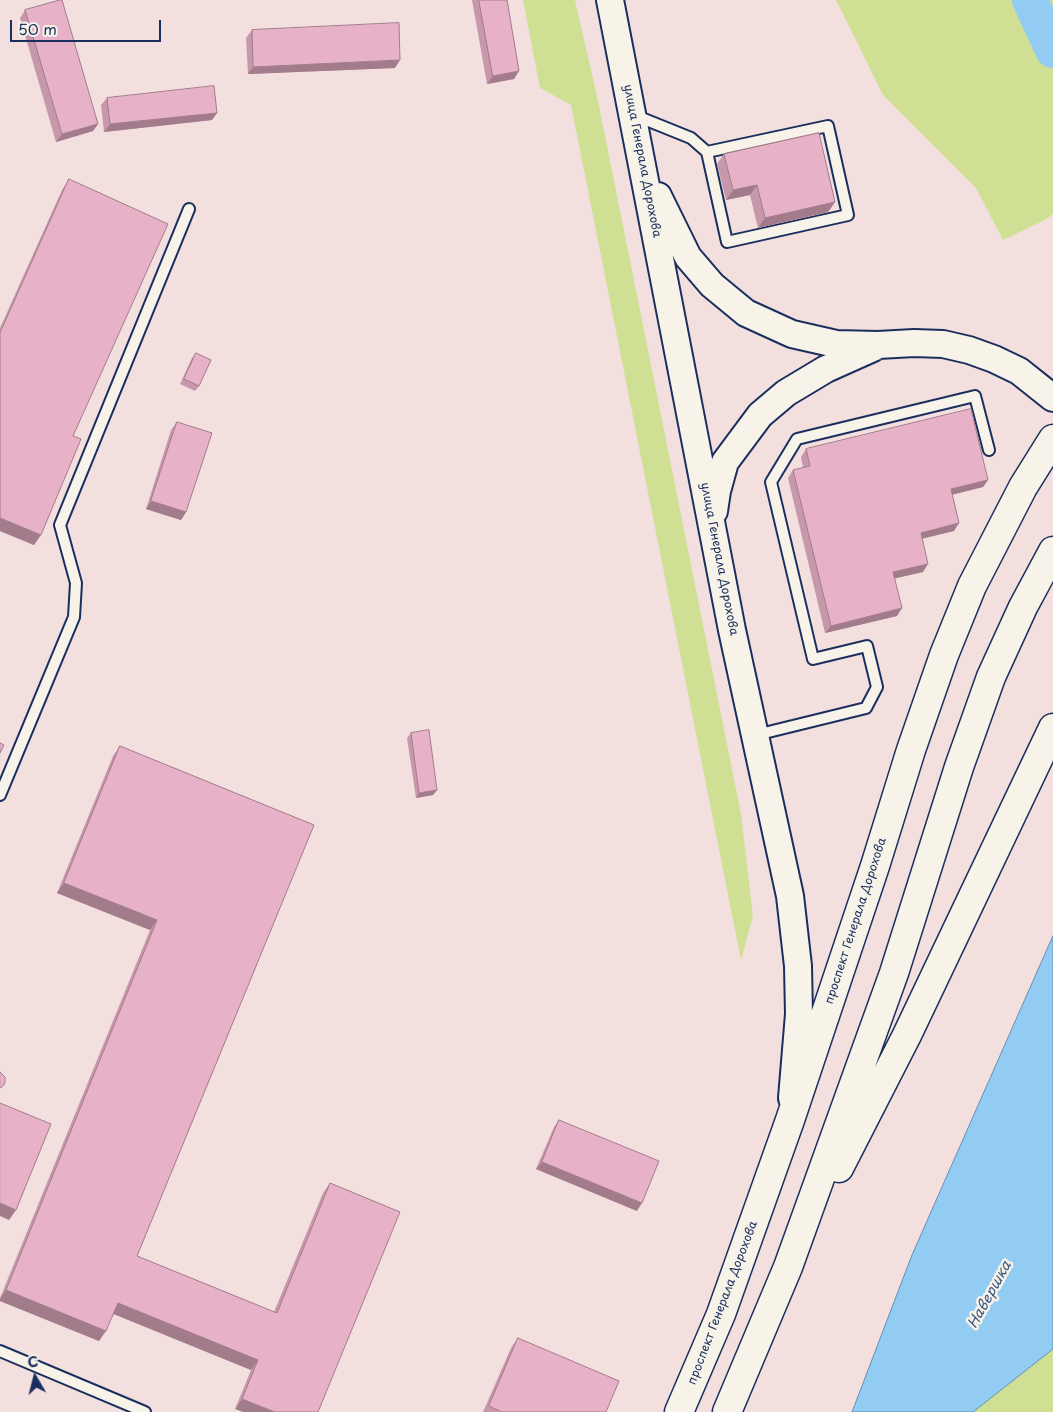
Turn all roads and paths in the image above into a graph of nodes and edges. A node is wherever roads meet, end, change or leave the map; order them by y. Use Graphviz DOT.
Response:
graph roads {
  1 [pos="610,0"];
  2 [pos="632,114"];
  3 [pos="640,152"];
  4 [pos="707,152"];
  5 [pos="189,209"];
  6 [pos="878,345"];
  7 [pos="1053,398"];
  8 [pos="1053,438"];
  9 [pos="989,450"];
  10 [pos="713,528"];
  11 [pos="1053,552"];
  12 [pos="1053,728"];
  13 [pos="755,736"];
  14 [pos="0,795"];
  15 [pos="790,1120"];
  16 [pos="788,1267"];
  17 [pos="0,1351"];
  18 [pos="146,1412"];
  19 [pos="679,1412"];
  20 [pos="727,1412"];
  1 -- 2 [label="street, улица Генерала Дорохова"];
  2 -- 3 [label="street, улица Генерала Дорохова"];
  2 -- 4 [label="lane"];
  3 -- 6 [label="street"];
  3 -- 10 [label="street, улица Генерала Дорохова"];
  4 -- 4 [label="lane"];
  5 -- 14 [label="lane"];
  6 -- 7 [label="street"];
  6 -- 10 [label="street"];
  8 -- 15 [label="main road, проспект Генерала Дорохова"];
  9 -- 13 [label="lane"];
  10 -- 13 [label="street, улица Генерала Дорохова"];
  11 -- 16 [label="main road"];
  12 -- 16 [label="main road"];
  13 -- 15 [label="street, улица Генерала Дорохова"];
  15 -- 19 [label="main road, проспект Генерала Дорохова"];
  16 -- 20 [label="main road"];
  17 -- 18 [label="lane"];
}
